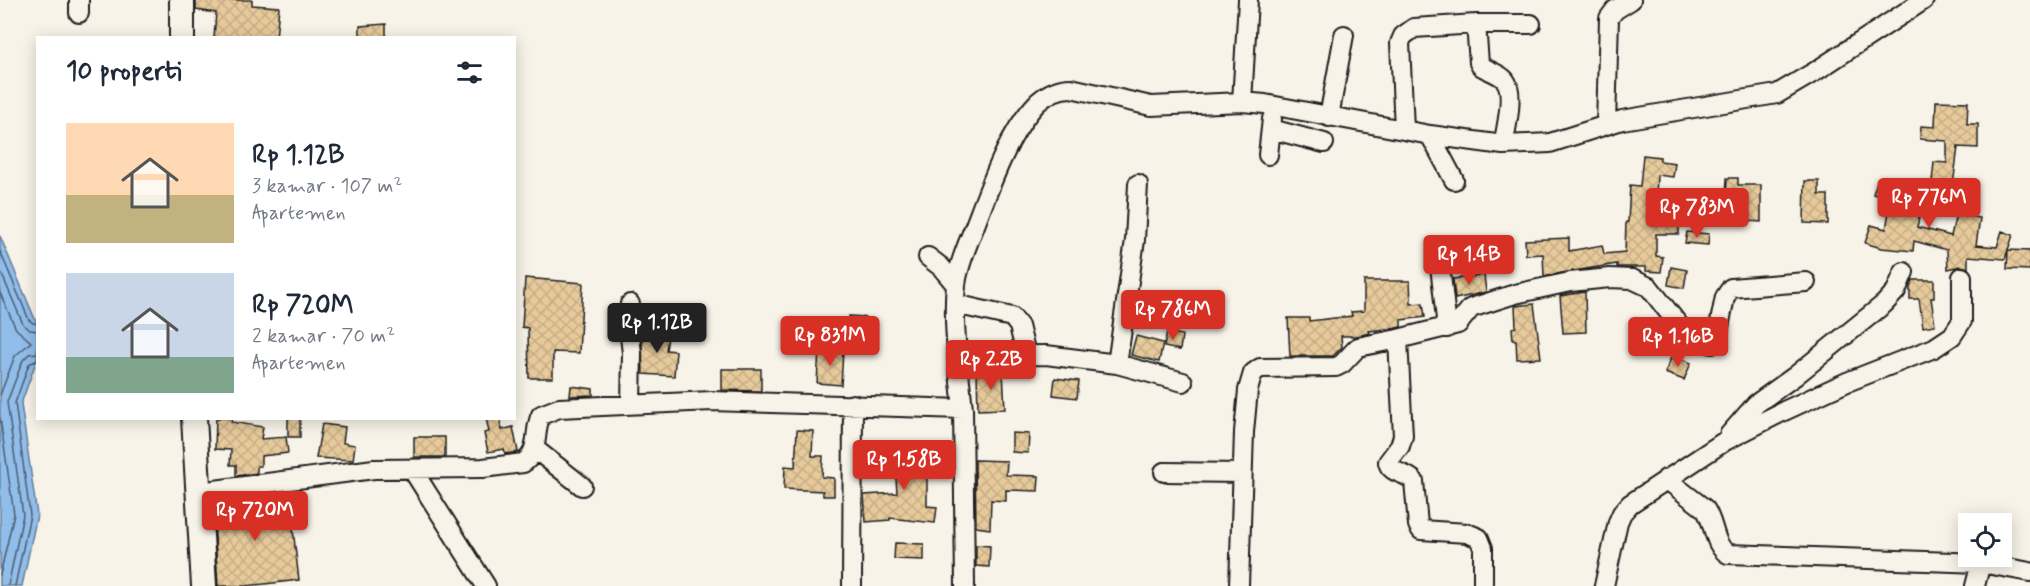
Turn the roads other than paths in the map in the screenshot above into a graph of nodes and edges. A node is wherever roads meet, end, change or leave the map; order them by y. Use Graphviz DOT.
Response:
graph roads {
  1 [pos="182,0"];
  2 [pos="1248,0"];
  3 [pos="1631,0"];
  4 [pos="1924,0"];
  5 [pos="1476,24"];
  6 [pos="1530,24"];
  7 [pos="1344,35"];
  8 [pos="183,36"];
  9 [pos="1242,102"];
  10 [pos="1273,105"];
  11 [pos="1329,117"];
  12 [pos="1606,125"];
  13 [pos="1271,129"];
  14 [pos="1404,129"];
  15 [pos="1431,135"];
  16 [pos="1324,143"];
  17 [pos="1503,145"];
  18 [pos="1268,155"];
  19 [pos="1454,180"];
  20 [pos="1138,184"];
  21 [pos="928,257"];
  22 [pos="1440,266"];
  23 [pos="1904,272"];
  24 [pos="1962,277"];
  25 [pos="1806,282"];
  26 [pos="956,285"];
  27 [pos="630,304"];
  28 [pos="956,304"];
  29 [pos="1447,328"];
  30 [pos="1398,339"];
  31 [pos="1026,354"];
  32 [pos="958,356"];
  33 [pos="1117,364"];
  34 [pos="1183,382"];
  35 [pos="631,404"];
  36 [pos="853,404"];
  37 [pos="963,408"];
  38 [pos="194,420"];
  39 [pos="1725,441"];
  40 [pos="535,449"];
  41 [pos="412,469"];
  42 [pos="1164,472"];
  43 [pos="1242,472"];
  44 [pos="1666,479"];
  45 [pos="582,486"];
  46 [pos="199,492"];
  47 [pos="1958,562"];
  48 [pos="1979,567"];
  49 [pos="2002,567"];
  50 [pos="2030,572"];
  51 [pos="204,586"];
  52 [pos="486,586"];
  53 [pos="852,586"];
  54 [pos="965,586"];
  55 [pos="1239,586"];
  56 [pos="1483,586"];
  57 [pos="1604,586"];
  58 [pos="1975,586"];
  1 -- 8 [label="main road"];
  2 -- 9 [label="street"];
  3 -- 12 [label="street"];
  4 -- 12 [label="street"];
  5 -- 6 [label="street"];
  5 -- 14 [label="street"];
  5 -- 17 [label="street"];
  7 -- 11 [label="street"];
  9 -- 10 [label="street"];
  9 -- 26 [label="street"];
  10 -- 11 [label="street"];
  10 -- 13 [label="street"];
  11 -- 14 [label="street"];
  12 -- 17 [label="street"];
  13 -- 16 [label="street"];
  13 -- 18 [label="street"];
  14 -- 15 [label="street"];
  15 -- 17 [label="street"];
  15 -- 19 [label="street"];
  20 -- 33 [label="street"];
  21 -- 26 [label="street"];
  22 -- 29 [label="street"];
  23 -- 39 [label="street"];
  24 -- 39 [label="street"];
  25 -- 29 [label="street"];
  26 -- 28 [label="street"];
  27 -- 35 [label="street"];
  28 -- 31 [label="street"];
  28 -- 32 [label="street"];
  29 -- 30 [label="street"];
  30 -- 43 [label="street"];
  30 -- 56 [label="street"];
  31 -- 32 [label="street"];
  31 -- 33 [label="street"];
  32 -- 37 [label="street"];
  33 -- 34 [label="street"];
  35 -- 36 [label="street"];
  35 -- 40 [label="street"];
  36 -- 37 [label="street"];
  36 -- 53 [label="street"];
  37 -- 54 [label="street"];
  38 -- 46 [label="main road"];
  39 -- 44 [label="street"];
  40 -- 41 [label="street"];
  40 -- 45 [label="street"];
  41 -- 46 [label="street"];
  41 -- 52 [label="street"];
  42 -- 43 [label="street"];
  43 -- 55 [label="street"];
  44 -- 47 [label="street"];
  44 -- 57 [label="street"];
  46 -- 51 [label="main road"];
  48 -- 58 [label="street"];
  49 -- 50 [label="street"];
}
